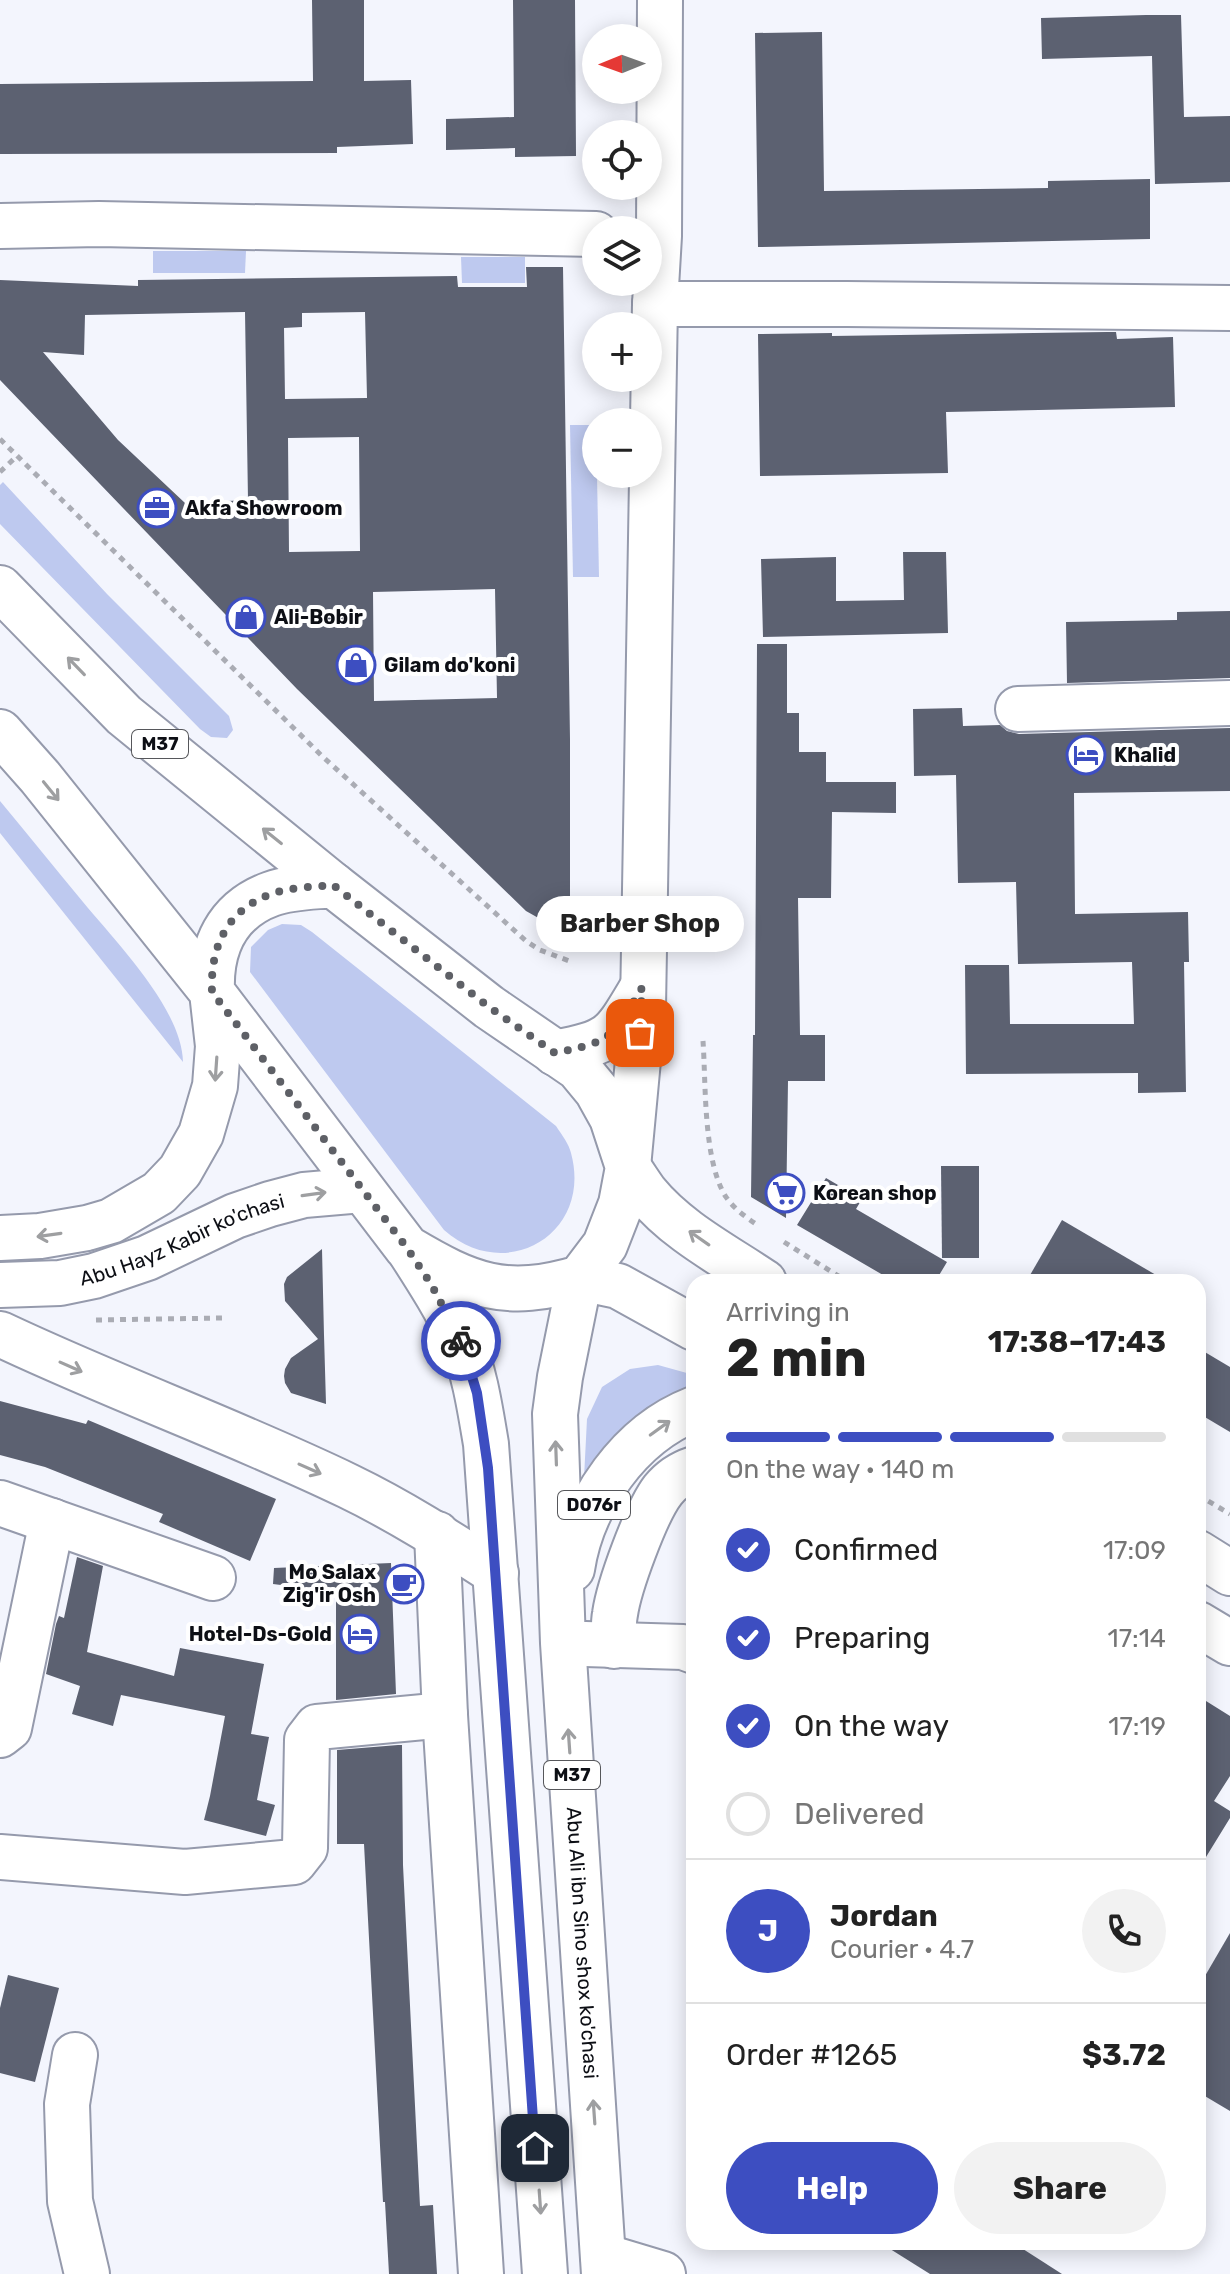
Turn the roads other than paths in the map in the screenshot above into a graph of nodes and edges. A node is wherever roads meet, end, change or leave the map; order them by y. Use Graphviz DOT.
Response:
graph roads {
  1 [pos="660,0"];
  2 [pos="654,216"];
  3 [pos="0,226"];
  4 [pos="582,234"];
  5 [pos="655,296"];
  6 [pos="655,304"];
  7 [pos="1230,308"];
  8 [pos="0,588"];
  9 [pos="1230,703"];
  10 [pos="1018,709"];
  11 [pos="0,732"];
  12 [pos="333,885"];
  13 [pos="642,988"];
  14 [pos="212,992"];
  15 [pos="555,1053"];
  16 [pos="628,1167"];
  17 [pos="362,1190"];
  18 [pos="0,1238"];
  19 [pos="407,1248"];
  20 [pos="752,1274"];
  21 [pos="580,1278"];
  22 [pos="0,1285"];
  23 [pos="686,1324"];
  24 [pos="0,1334"];
  25 [pos="686,1412"];
  26 [pos="686,1472"];
  27 [pos="0,1503"];
  28 [pos="52,1521"];
  29 [pos="437,1534"];
  30 [pos="1206,1558"];
  31 [pos="496,1573"];
  32 [pos="1230,1573"];
  33 [pos="213,1578"];
  34 [pos="1206,1629"];
  35 [pos="563,1643"];
  36 [pos="1230,1643"];
  37 [pos="614,1646"];
  38 [pos="686,1648"];
  39 [pos="445,1715"];
  40 [pos="0,1735"];
  41 [pos="0,1857"];
  42 [pos="75,2055"];
  43 [pos="604,2265"];
  44 [pos="87,2274"];
  45 [pos="481,2274"];
  46 [pos="545,2274"];
  47 [pos="663,2274"];
  1 -- 2 [label="main road"];
  3 -- 4 [label="main road"];
  5 -- 6 [label="main road"];
  6 -- 7 [label="main road"];
  6 -- 13 [label="main road"];
  12 -- 8 [label="main road, M37, one-way"];
  9 -- 10 [label="main road"];
  11 -- 14 [label="main road, one-way"];
  12 -- 14 [label="main road, Abu Hayz Kabir ko'chasi"];
  12 -- 15 [label="main road, M37"];
  13 -- 15 [label="main road"];
  13 -- 16 [label="main road"];
  14 -- 17 [label="main road"];
  14 -- 18 [label="main road, Abu Hayz Kabir ko'chasi, one-way"];
  15 -- 16 [label="main road, M37"];
  20 -- 16 [label="main road, one-way"];
  16 -- 21 [label="main road, M37"];
  17 -- 19 [label="main road"];
  22 -- 17 [label="main road, Abu Hayz Kabir ko'chasi, one-way"];
  19 -- 21 [label="main road"];
  19 -- 31 [label="main road"];
  21 -- 23 [label="main road"];
  35 -- 21 [label="main road, Abu Ali ibn Sino shox ko'chasi / M37, one-way"];
  24 -- 29 [label="main road, one-way"];
  35 -- 25 [label="main road, D076r, one-way"];
  26 -- 37 [label="main road"];
  27 -- 28 [label="main road"];
  28 -- 33 [label="main road"];
  28 -- 40 [label="main road"];
  29 -- 31 [label="main road"];
  29 -- 39 [label="main road"];
  30 -- 32 [label="main road"];
  31 -- 46 [label="main road, one-way"];
  34 -- 36 [label="main road"];
  35 -- 37 [label="main road"];
  43 -- 35 [label="main road, Abu Ali ibn Sino shox ko'chasi / M37, one-way"];
  37 -- 38 [label="main road"];
  39 -- 41 [label="main road"];
  39 -- 45 [label="main road"];
  42 -- 44 [label="main road"];
  43 -- 47 [label="main road"];
}
